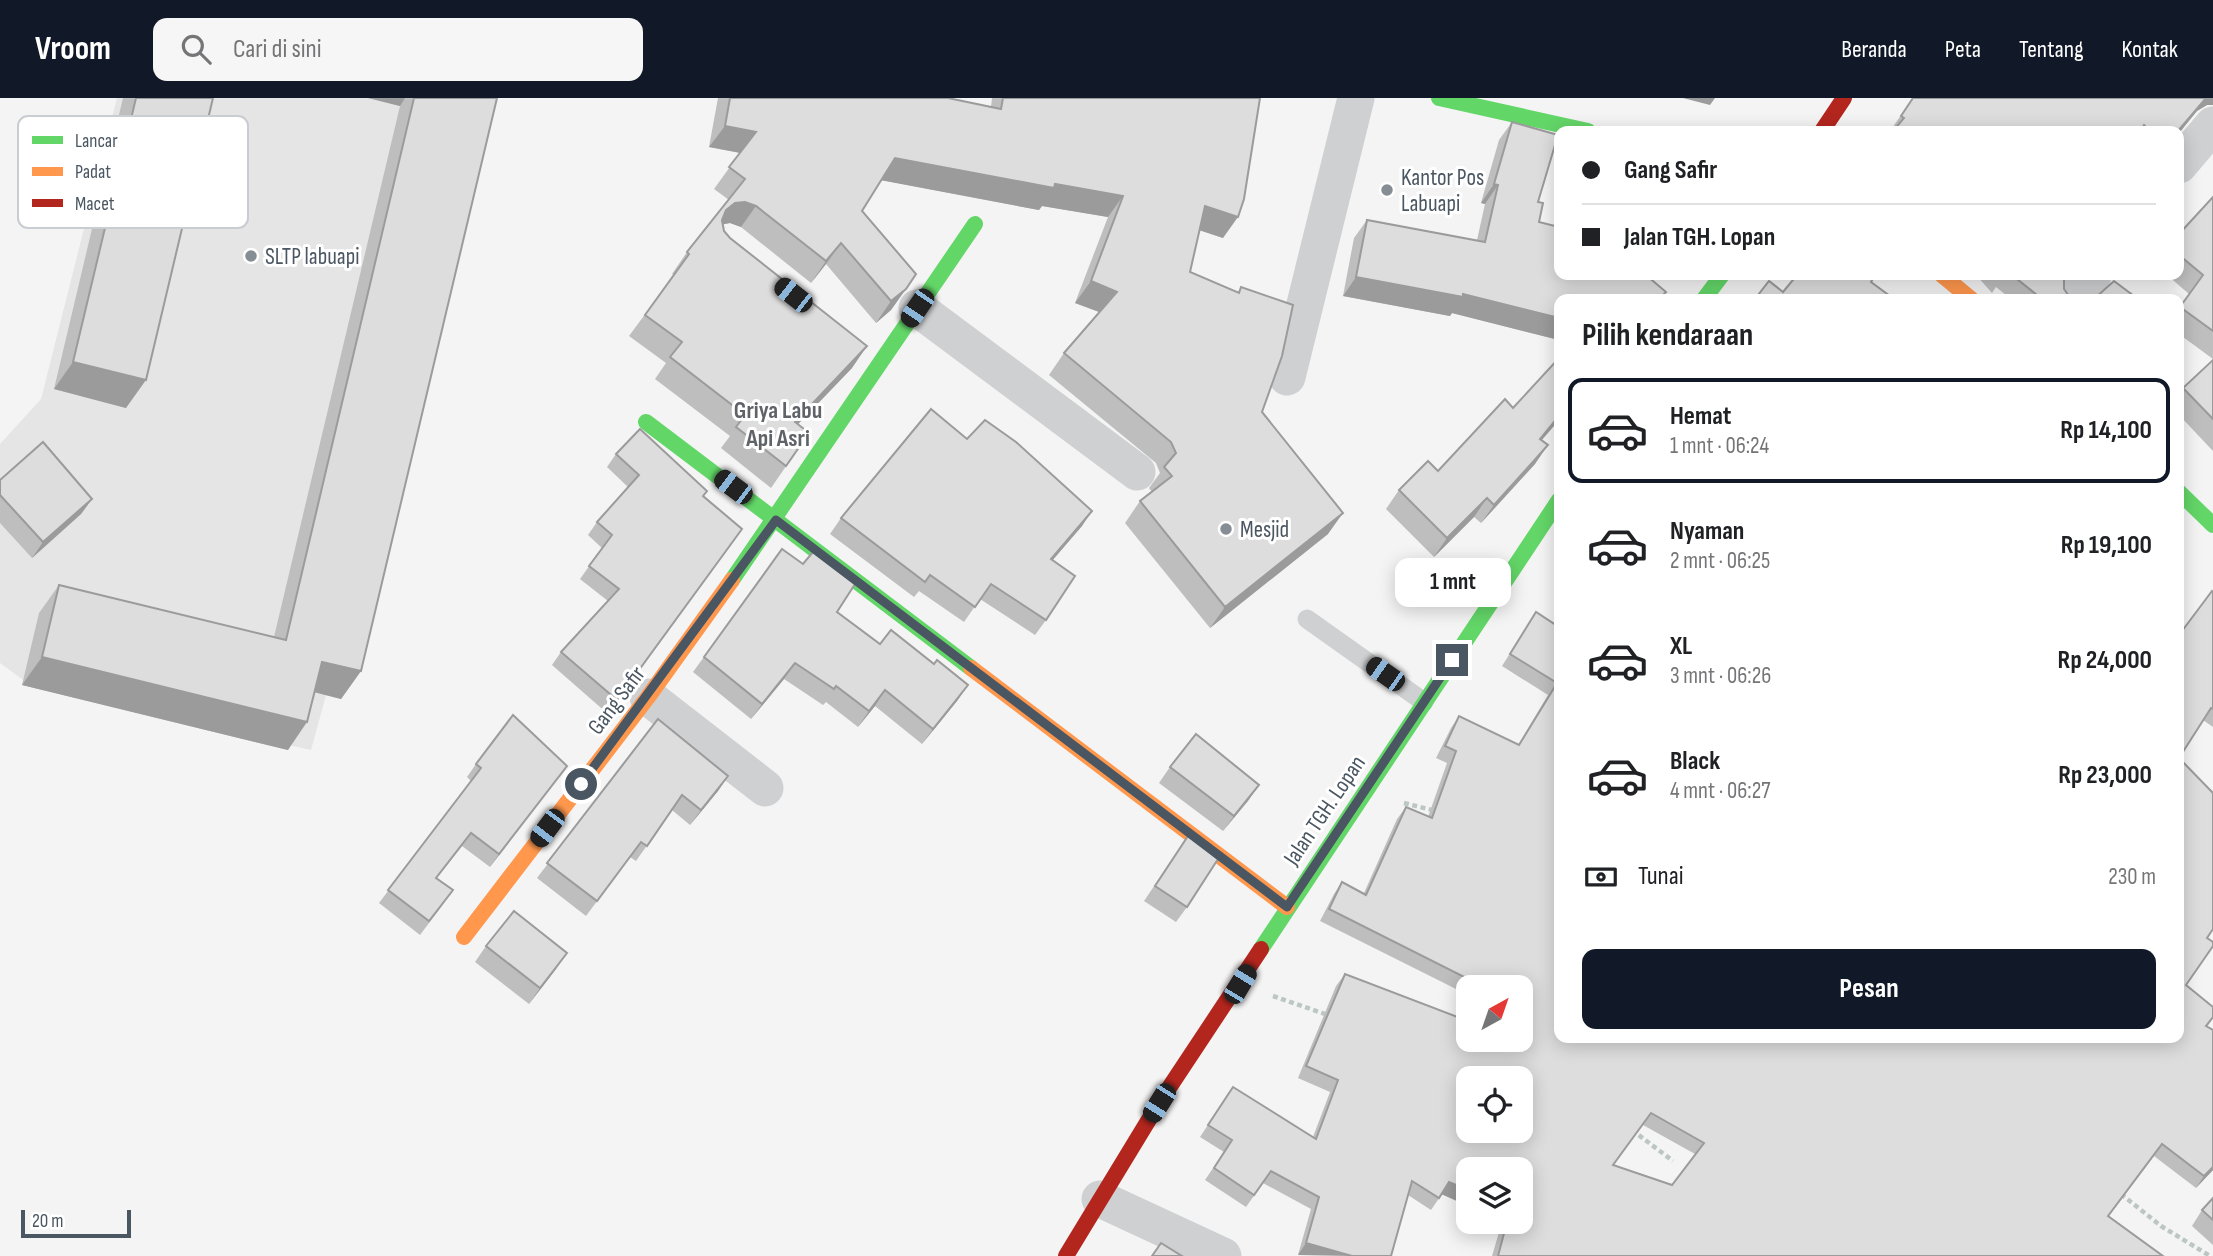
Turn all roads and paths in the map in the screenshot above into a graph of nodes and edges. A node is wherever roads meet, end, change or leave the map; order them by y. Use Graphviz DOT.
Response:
graph roads {
  1 [pos="1356,98"];
  2 [pos="1439,98"];
  3 [pos="1844,98"];
  4 [pos="1533,108"];
  5 [pos="2213,125"];
  6 [pos="1576,126"];
  7 [pos="1825,126"];
  8 [pos="2184,159"];
  9 [pos="975,224"];
  10 [pos="1948,280"];
  11 [pos="2089,280"];
  12 [pos="1965,294"];
  13 [pos="2077,294"];
  14 [pos="917,308"];
  15 [pos="1287,377"];
  16 [pos="646,422"];
  17 [pos="1137,472"];
  18 [pos="2184,497"];
  19 [pos="1554,507"];
  20 [pos="776,520"];
  21 [pos="2213,525"];
  22 [pos="1307,619"];
  23 [pos="648,697"];
  24 [pos="1424,702"];
  25 [pos="765,788"];
  26 [pos="1363,791"];
  27 [pos="1438,812"];
  28 [pos="1287,907"];
  29 [pos="464,937"];
  30 [pos="1240,984"];
  31 [pos="1334,1017"];
  32 [pos="1623,1124"];
  33 [pos="1673,1161"];
  34 [pos="2114,1188"];
  35 [pos="1100,1199"];
  36 [pos="1066,1256"];
  37 [pos="1223,1256"];
  38 [pos="2210,1256"];
  1 -- 15 [label="street"];
  2 -- 4 [label="main road"];
  3 -- 7 [label="main road"];
  4 -- 6 [label="main road"];
  5 -- 8 [label="street"];
  9 -- 14 [label="main road, Gang Safir"];
  10 -- 12 [label="main road"];
  11 -- 13 [label="street"];
  14 -- 17 [label="street"];
  14 -- 20 [label="main road, Gang Safir"];
  16 -- 20 [label="main road"];
  18 -- 21 [label="main road"];
  19 -- 24 [label="main road, Jalan TGH. Lopan"];
  20 -- 23 [label="main road, Gang Safir"];
  20 -- 28 [label="main road"];
  22 -- 24 [label="lane"];
  23 -- 25 [label="street"];
  23 -- 29 [label="main road, Gang Safir"];
  24 -- 26 [label="main road, Jalan TGH. Lopan"];
  26 -- 27 [label="path"];
  26 -- 28 [label="main road, Jalan TGH. Lopan"];
  28 -- 30 [label="main road, Jalan TGH. Lopan"];
  30 -- 31 [label="path"];
  30 -- 35 [label="main road, Jalan TGH. Lopan"];
  32 -- 33 [label="path"];
  34 -- 38 [label="path"];
  35 -- 36 [label="main road, Jalan TGH. Lopan"];
  35 -- 37 [label="street"];
}
